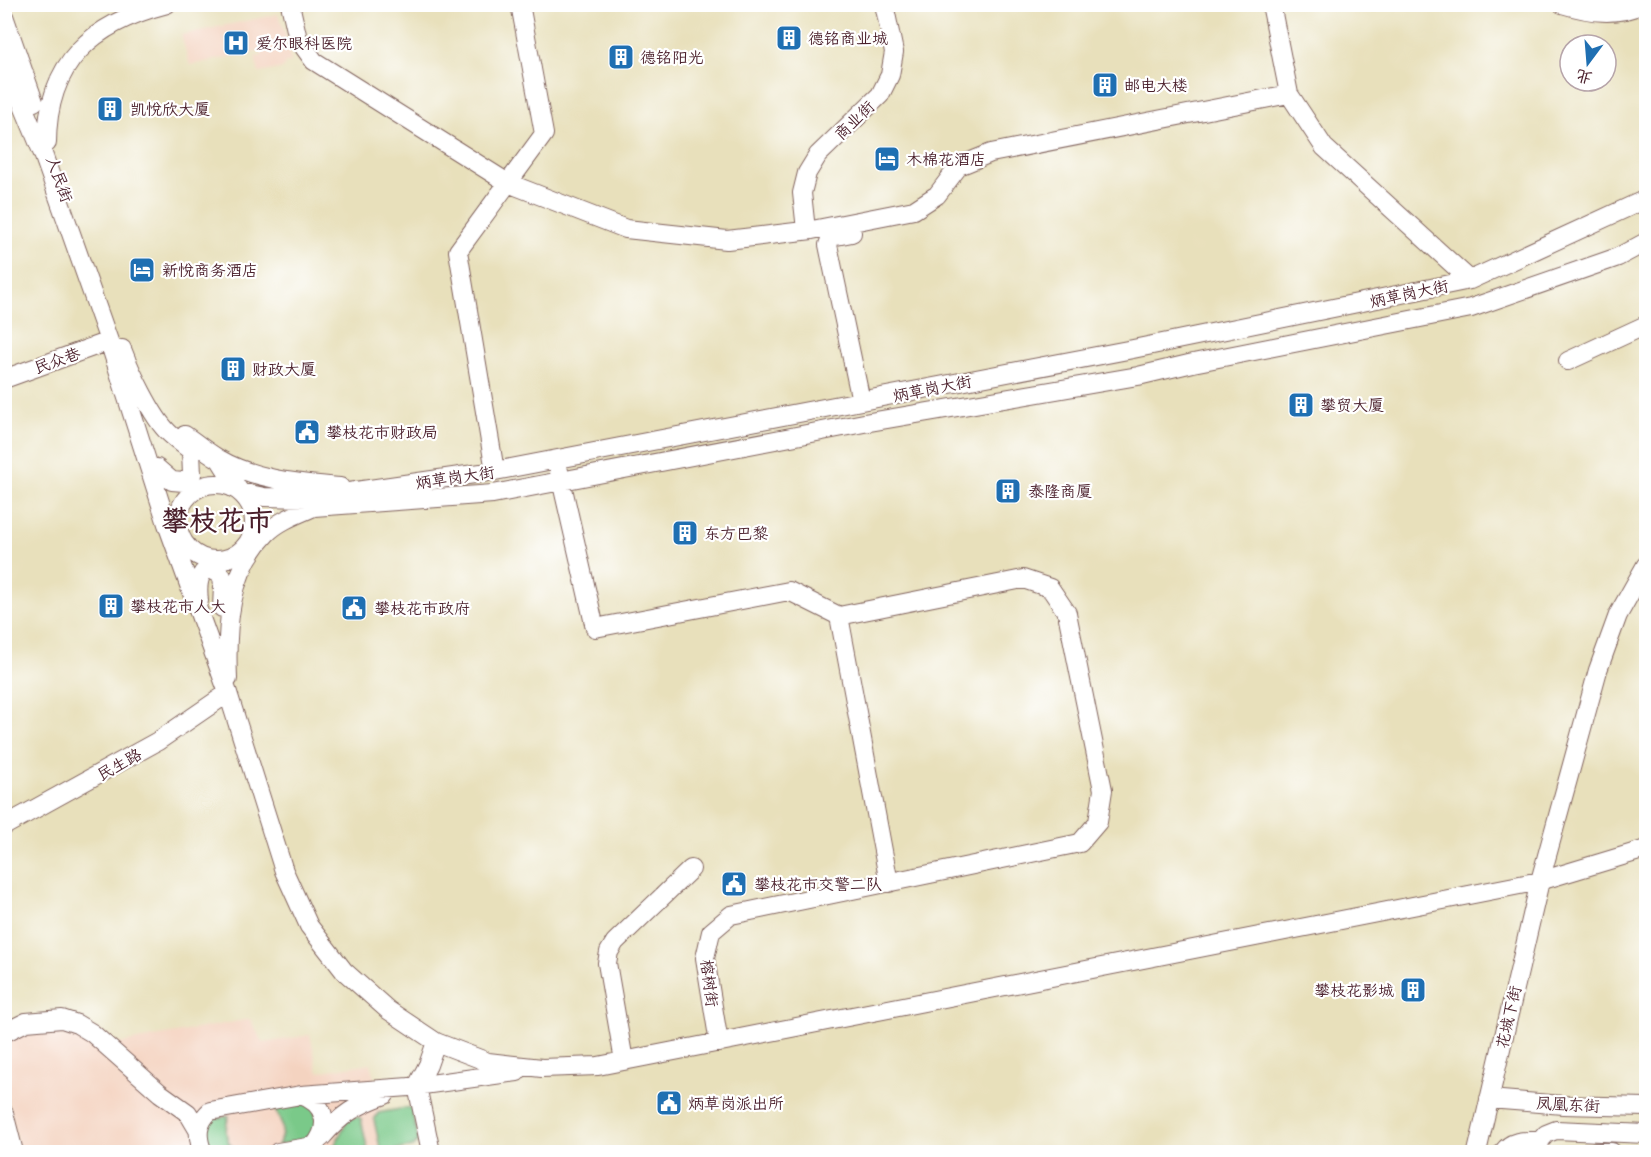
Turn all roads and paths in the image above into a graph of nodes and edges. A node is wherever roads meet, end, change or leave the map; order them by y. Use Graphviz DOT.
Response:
graph roads {
  1 [pos="167,4"];
  2 [pos="290,4"];
  3 [pos="520,4"];
  4 [pos="884,4"];
  5 [pos="1271,4"];
  6 [pos="1562,4"];
  7 [pos="1642,4"];
  8 [pos="4,16"];
  9 [pos="4,60"];
  10 [pos="1289,94"];
  11 [pos="47,143"];
  12 [pos="508,183"];
  13 [pos="1647,199"];
  14 [pos="914,210"];
  15 [pos="807,231"];
  16 [pos="1647,242"];
  17 [pos="1470,280"];
  18 [pos="1647,325"];
  19 [pos="114,341"];
  20 [pos="1568,361"];
  21 [pos="4,379"];
  22 [pos="144,393"];
  23 [pos="861,401"];
  24 [pos="219,460"];
  25 [pos="557,460"];
  26 [pos="157,468"];
  27 [pos="495,471"];
  28 [pos="562,482"];
  29 [pos="240,492"];
  30 [pos="391,494"];
  31 [pos="266,533"];
  32 [pos="180,536"];
  33 [pos="242,550"];
  34 [pos="1647,565"];
  35 [pos="232,597"];
  36 [pos="201,611"];
  37 [pos="839,615"];
  38 [pos="209,641"];
  39 [pos="227,657"];
  40 [pos="228,693"];
  41 [pos="4,826"];
  42 [pos="1647,849"];
  43 [pos="691,869"];
  44 [pos="1540,881"];
  45 [pos="889,883"];
  46 [pos="4,1033"];
  47 [pos="436,1042"];
  48 [pos="719,1043"];
  49 [pos="624,1061"];
  50 [pos="542,1068"];
  51 [pos="413,1086"];
  52 [pos="301,1095"];
  53 [pos="1489,1099"];
  54 [pos="1647,1107"];
  55 [pos="210,1111"];
  56 [pos="4,1113"];
  57 [pos="188,1113"];
  58 [pos="198,1130"];
  59 [pos="1647,1134"];
  60 [pos="321,1138"];
  61 [pos="1540,1146"];
  62 [pos="14,1152"];
  63 [pos="203,1152"];
  64 [pos="278,1152"];
  65 [pos="431,1152"];
  66 [pos="1477,1152"];
  67 [pos="1503,1152"];
  68 [pos="1595,1152"];
  69 [pos="1612,1152"];
  1 -- 11 [label="street"];
  2 -- 12 [label="street"];
  3 -- 12 [label="street"];
  4 -- 15 [label="street, 商业街"];
  5 -- 10 [label="street"];
  6 -- 7 [label="street"];
  8 -- 11 [label="street, 人民街"];
  9 -- 19 [label="street, 人民街"];
  10 -- 14 [label="street"];
  10 -- 17 [label="street"];
  11 -- 19 [label="street, 人民街"];
  12 -- 15 [label="street"];
  12 -- 27 [label="street"];
  13 -- 17 [label="street, 炳草岗大街"];
  14 -- 15 [label="street"];
  14 -- 23 [label="street"];
  16 -- 28 [label="street, 炳草岗大街"];
  17 -- 23 [label="street, 炳草岗大街"];
  18 -- 20 [label="street"];
  19 -- 21 [label="street, 民众巷"];
  19 -- 22 [label="street"];
  19 -- 26 [label="street"];
  19 -- 38 [label="street"];
  22 -- 24 [label="street"];
  22 -- 26 [label="street"];
  23 -- 25 [label="street, 炳草岗大街"];
  24 -- 29 [label="street"];
  24 -- 30 [label="street"];
  25 -- 27 [label="street, 炳草岗大街"];
  25 -- 28 [label="street"];
  26 -- 32 [label="street"];
  27 -- 30 [label="street, 炳草岗大街"];
  28 -- 30 [label="street, 炳草岗大街"];
  28 -- 37 [label="street"];
  29 -- 30 [label="street"];
  29 -- 32 [label="street"];
  29 -- 33 [label="street"];
  30 -- 31 [label="street"];
  31 -- 33 [label="street"];
  31 -- 35 [label="street"];
  32 -- 33 [label="street"];
  32 -- 36 [label="street"];
  33 -- 35 [label="street"];
  34 -- 44 [label="street, 花城下街"];
  35 -- 39 [label="street"];
  36 -- 38 [label="street"];
  36 -- 39 [label="street"];
  37 -- 45 [label="street"];
  37 -- 45 [label="street, 榕树街"];
  38 -- 40 [label="street"];
  39 -- 40 [label="street"];
  40 -- 41 [label="street, 民生路"];
  40 -- 47 [label="street"];
  42 -- 44 [label="street"];
  43 -- 49 [label="street"];
  44 -- 48 [label="street"];
  44 -- 53 [label="street, 花城下街"];
  45 -- 48 [label="street, 榕树街"];
  46 -- 57 [label="street"];
  47 -- 50 [label="street"];
  47 -- 51 [label="street"];
  48 -- 49 [label="street"];
  49 -- 50 [label="street"];
  50 -- 51 [label="street"];
  51 -- 52 [label="street"];
  51 -- 60 [label="street"];
  51 -- 65 [label="street"];
  52 -- 55 [label="street"];
  52 -- 60 [label="street"];
  53 -- 54 [label="street, 凤凰东街"];
  53 -- 66 [label="street, 花城下街"];
  55 -- 57 [label="street"];
  55 -- 58 [label="street"];
  56 -- 62 [label="street"];
  57 -- 58 [label="street"];
  58 -- 63 [label="street"];
  59 -- 61 [label="street"];
  60 -- 64 [label="street"];
  61 -- 67 [label="street"];
  68 -- 69 [label="street"];
}
